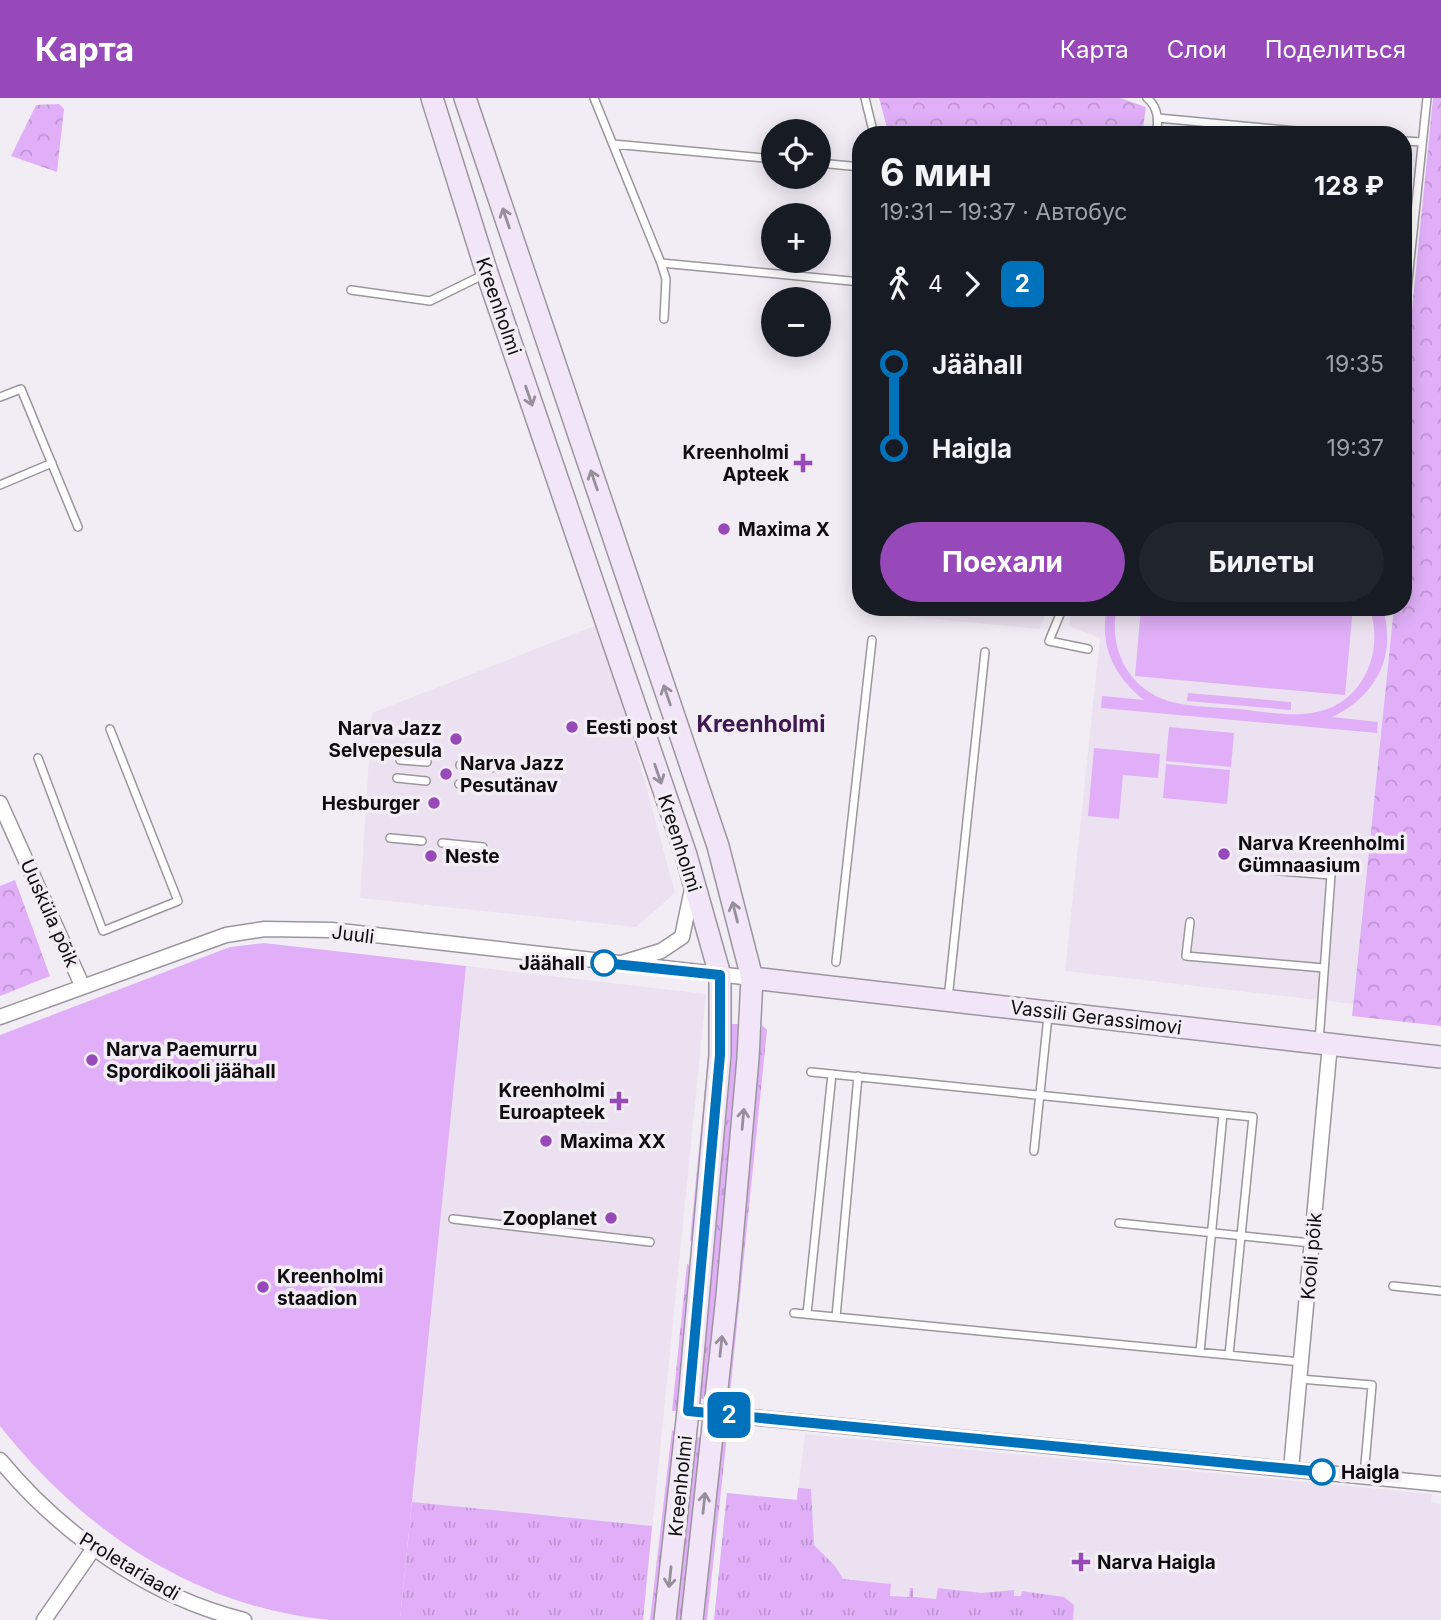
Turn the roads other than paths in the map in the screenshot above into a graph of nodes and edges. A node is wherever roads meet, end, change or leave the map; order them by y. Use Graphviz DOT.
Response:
graph roads {
  1 [pos="432,98"];
  2 [pos="465,98"];
  3 [pos="594,98"];
  4 [pos="865,98"];
  5 [pos="1147,98"];
  6 [pos="1427,98"];
  7 [pos="1158,118"];
  8 [pos="872,126"];
  9 [pos="1158,126"];
  10 [pos="1244,126"];
  11 [pos="1412,141"];
  12 [pos="1422,142"];
  13 [pos="613,144"];
  14 [pos="761,158"];
  15 [pos="831,164"];
  16 [pos="852,166"];
  17 [pos="1412,215"];
  18 [pos="521,262"];
  19 [pos="661,264"];
  20 [pos="487,273"];
  21 [pos="852,281"];
  22 [pos="351,290"];
  23 [pos="664,319"];
  24 [pos="0,397"];
  25 [pos="52,463"];
  26 [pos="0,485"];
  27 [pos="78,527"];
  28 [pos="1059,616"];
  29 [pos="641,618"];
  30 [pos="609,630"];
  31 [pos="872,640"];
  32 [pos="1088,649"];
  33 [pos="985,652"];
  34 [pos="110,729"];
  35 [pos="38,758"];
  36 [pos="400,760"];
  37 [pos="428,762"];
  38 [pos="460,765"];
  39 [pos="492,768"];
  40 [pos="397,778"];
  41 [pos="426,780"];
  42 [pos="459,784"];
  43 [pos="490,787"];
  44 [pos="0,803"];
  45 [pos="390,838"];
  46 [pos="422,841"];
  47 [pos="443,843"];
  48 [pos="483,847"];
  49 [pos="1256,869"];
  50 [pos="693,880"];
  51 [pos="1190,922"];
  52 [pos="836,962"];
  53 [pos="617,964"];
  54 [pos="1324,968"];
  55 [pos="720,975"];
  56 [pos="751,978"];
  57 [pos="82,985"];
  58 [pos="948,1000"];
  59 [pos="1048,1011"];
  60 [pos="0,1017"];
  61 [pos="1325,1043"];
  62 [pos="1441,1057"];
  63 [pos="811,1072"];
  64 [pos="832,1074"];
  65 [pos="858,1076"];
  66 [pos="1040,1094"];
  67 [pos="1223,1114"];
  68 [pos="1034,1151"];
  69 [pos="453,1219"];
  70 [pos="1119,1223"];
  71 [pos="1212,1233"];
  72 [pos="1241,1236"];
  73 [pos="650,1242"];
  74 [pos="1312,1243"];
  75 [pos="1393,1286"];
  76 [pos="1441,1291"];
  77 [pos="794,1313"];
  78 [pos="807,1314"];
  79 [pos="836,1317"];
  80 [pos="1200,1352"];
  81 [pos="1229,1355"];
  82 [pos="1301,1362"];
  83 [pos="1300,1379"];
  84 [pos="688,1411"];
  85 [pos="713,1414"];
  86 [pos="0,1460"];
  87 [pos="1292,1469"];
  88 [pos="1364,1476"];
  89 [pos="1441,1484"];
  90 [pos="94,1548"];
  91 [pos="44,1620"];
  92 [pos="244,1620"];
  93 [pos="665,1620"];
  94 [pos="692,1620"];
  1 -- 20 [label="main road, Kreenholmi"];
  18 -- 2 [label="main road, Kreenholmi, one-way"];
  3 -- 13 [label="lane"];
  4 -- 8 [label="lane"];
  5 -- 7 [label="lane"];
  6 -- 12 [label="lane"];
  7 -- 9 [label="lane"];
  7 -- 10 [label="lane"];
  11 -- 12 [label="lane"];
  12 -- 17 [label="lane"];
  13 -- 14 [label="lane"];
  13 -- 19 [label="lane"];
  15 -- 16 [label="lane"];
  18 -- 20 [label="main road"];
  29 -- 18 [label="main road, Kreenholmi, one-way"];
  19 -- 21 [label="lane"];
  19 -- 23 [label="lane"];
  20 -- 22 [label="lane"];
  20 -- 30 [label="main road, Kreenholmi, one-way"];
  24 -- 25 [label="lane"];
  25 -- 26 [label="lane"];
  25 -- 27 [label="lane"];
  28 -- 32 [label="lane"];
  29 -- 30 [label="main road"];
  56 -- 29 [label="main road, Kreenholmi, one-way"];
  30 -- 50 [label="main road, Kreenholmi, one-way"];
  31 -- 52 [label="lane"];
  33 -- 58 [label="lane"];
  34 -- 35 [label="lane"];
  36 -- 37 [label="lane"];
  38 -- 39 [label="lane"];
  40 -- 41 [label="lane"];
  42 -- 43 [label="lane"];
  44 -- 57 [label="street, Uusküla põik"];
  45 -- 46 [label="lane"];
  47 -- 48 [label="lane"];
  49 -- 54 [label="lane"];
  50 -- 53 [label="street"];
  50 -- 55 [label="main road, Kreenholmi"];
  51 -- 54 [label="lane"];
  53 -- 55 [label="street, Juuli"];
  53 -- 57 [label="street, Juuli"];
  54 -- 61 [label="lane"];
  55 -- 56 [label="street, Juuli"];
  55 -- 84 [label="main road, Kreenholmi"];
  56 -- 58 [label="main road, Vassili Gerassimovi"];
  85 -- 56 [label="main road, Kreenholmi, one-way"];
  57 -- 60 [label="street, Juuli"];
  58 -- 59 [label="main road, Vassili Gerassimovi"];
  59 -- 61 [label="main road, Vassili Gerassimovi"];
  59 -- 66 [label="lane"];
  61 -- 62 [label="main road, Vassili Gerassimovi"];
  61 -- 74 [label="street, Kooli põik"];
  63 -- 64 [label="lane"];
  64 -- 65 [label="lane"];
  64 -- 78 [label="lane"];
  65 -- 66 [label="lane"];
  65 -- 79 [label="lane"];
  66 -- 67 [label="lane"];
  66 -- 68 [label="lane"];
  67 -- 71 [label="lane"];
  67 -- 72 [label="lane"];
  69 -- 73 [label="lane"];
  70 -- 71 [label="lane"];
  71 -- 72 [label="lane"];
  71 -- 80 [label="lane"];
  72 -- 74 [label="lane"];
  72 -- 81 [label="lane"];
  74 -- 82 [label="street, Kooli põik"];
  75 -- 76 [label="lane"];
  77 -- 78 [label="lane"];
  78 -- 79 [label="lane"];
  79 -- 80 [label="lane"];
  80 -- 81 [label="lane"];
  81 -- 82 [label="lane"];
  82 -- 83 [label="street, Kooli põik"];
  83 -- 87 [label="street, Kooli põik"];
  83 -- 88 [label="lane"];
  84 -- 85 [label="street"];
  84 -- 93 [label="main road, Kreenholmi, one-way"];
  85 -- 87 [label="street"];
  94 -- 85 [label="main road, Kreenholmi, one-way"];
  86 -- 90 [label="street, Proletariaadi"];
  87 -- 88 [label="street"];
  88 -- 89 [label="street"];
  90 -- 91 [label="street"];
  90 -- 92 [label="street, Proletariaadi"];
}
